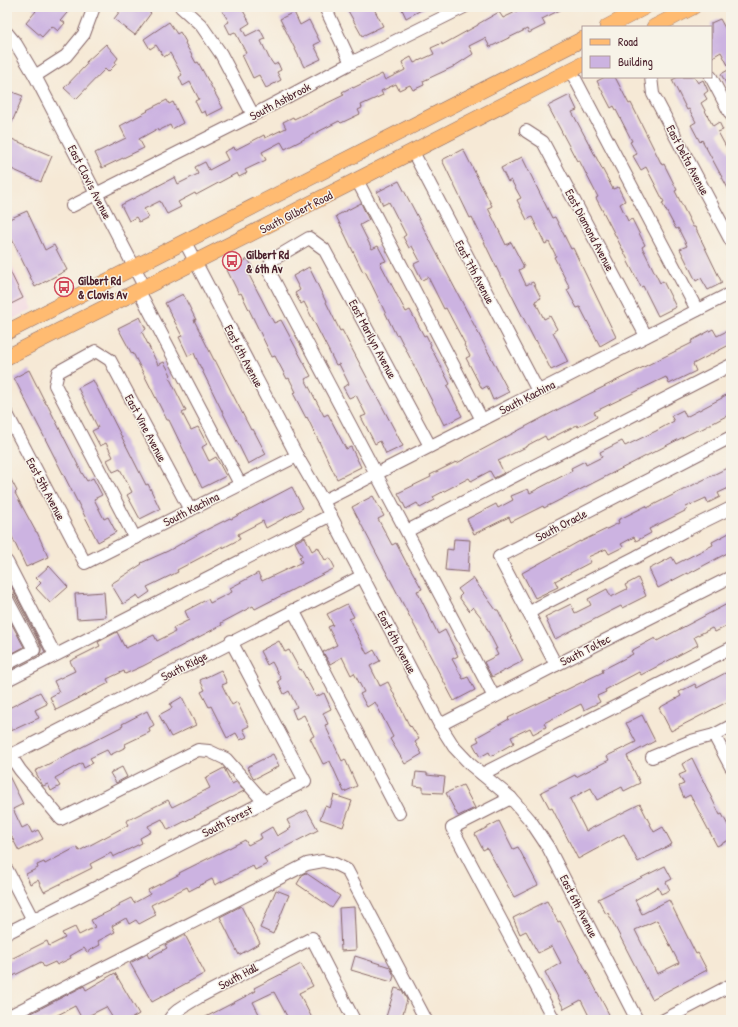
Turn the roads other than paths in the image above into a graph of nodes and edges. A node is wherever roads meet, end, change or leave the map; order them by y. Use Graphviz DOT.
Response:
graph roads {
  1 [pos="94,7"];
  2 [pos="181,7"];
  3 [pos="325,7"];
  4 [pos="645,7"];
  5 [pos="693,7"];
  6 [pos="458,8"];
  7 [pos="609,26"];
  8 [pos="656,26"];
  9 [pos="7,33"];
  10 [pos="582,41"];
  11 [pos="351,63"];
  12 [pos="577,68"];
  13 [pos="35,76"];
  14 [pos="650,78"];
  15 [pos="712,78"];
  16 [pos="253,115"];
  17 [pos="731,115"];
  18 [pos="526,131"];
  19 [pos="412,152"];
  20 [pos="357,180"];
  21 [pos="96,194"];
  22 [pos="72,206"];
  23 [pos="185,242"];
  24 [pos="731,242"];
  25 [pos="195,262"];
  26 [pos="134,268"];
  27 [pos="142,290"];
  28 [pos="731,293"];
  29 [pos="697,310"];
  30 [pos="7,332"];
  31 [pos="646,336"];
  32 [pos="7,357"];
  33 [pos="731,365"];
  34 [pos="538,391"];
  35 [pos="7,414"];
  36 [pos="482,420"];
  37 [pos="731,437"];
  38 [pos="430,446"];
  39 [pos="296,456"];
  40 [pos="376,474"];
  41 [pos="240,484"];
  42 [pos="323,501"];
  43 [pos="731,508"];
  44 [pos="190,510"];
  45 [pos="331,515"];
  46 [pos="407,531"];
  47 [pos="135,538"];
  48 [pos="7,562"];
  49 [pos="85,563"];
  50 [pos="362,576"];
  51 [pos="731,577"];
  52 [pos="7,598"];
  53 [pos="293,610"];
  54 [pos="529,613"];
  55 [pos="231,641"];
  56 [pos="731,648"];
  57 [pos="55,655"];
  58 [pos="7,664"];
  59 [pos="556,665"];
  60 [pos="7,680"];
  61 [pos="494,697"];
  62 [pos="440,725"];
  63 [pos="731,726"];
  64 [pos="714,735"];
  65 [pos="9,756"];
  66 [pos="652,757"];
  67 [pos="731,767"];
  68 [pos="482,774"];
  69 [pos="511,798"];
  70 [pos="264,802"];
  71 [pos="399,813"];
  72 [pos="7,870"];
  73 [pos="33,920"];
  74 [pos="7,933"];
  75 [pos="731,985"];
  76 [pos="7,1017"];
  77 [pos="169,1020"];
  78 [pos="354,1020"];
  79 [pos="426,1020"];
  80 [pos="554,1020"];
  81 [pos="637,1020"];
  82 [pos="664,1020"];
  1 -- 13 [label="street"];
  2 -- 16 [label="street"];
  3 -- 11 [label="street"];
  4 -- 7 [label="main road"];
  5 -- 8 [label="main road"];
  6 -- 11 [label="street, South Ashbrook"];
  9 -- 13 [label="street, East Clovis Avenue"];
  10 -- 23 [label="main road, South Gilbert Road"];
  11 -- 16 [label="street, South Ashbrook"];
  12 -- 19 [label="main road, South Gilbert Road"];
  12 -- 29 [label="street"];
  13 -- 21 [label="street, East Clovis Avenue"];
  14 -- 24 [label="street, East Delta Avenue"];
  15 -- 17 [label="street"];
  16 -- 21 [label="street, South Ashbrook"];
  18 -- 31 [label="street, East Diamond Avenue"];
  19 -- 20 [label="main road, South Gilbert Road"];
  19 -- 34 [label="street, East 7th Avenue"];
  20 -- 25 [label="main road, South Gilbert Road"];
  20 -- 36 [label="street"];
  21 -- 22 [label="street, South Ashbrook"];
  21 -- 26 [label="street, East Clovis Avenue"];
  23 -- 25 [label="street, East 6th Avenue"];
  23 -- 26 [label="main road, South Gilbert Road"];
  25 -- 27 [label="main road, South Gilbert Road"];
  25 -- 39 [label="street, East 6th Avenue"];
  26 -- 27 [label="street, East Clovis Avenue"];
  26 -- 30 [label="main road, South Gilbert Road"];
  27 -- 32 [label="main road, South Gilbert Road"];
  27 -- 41 [label="street, East Clovis Avenue"];
  28 -- 29 [label="street, South Kachina"];
  29 -- 31 [label="street, South Kachina"];
  31 -- 34 [label="street, South Kachina"];
  33 -- 46 [label="street"];
  34 -- 36 [label="street, South Kachina"];
  35 -- 49 [label="street, East 5th Avenue"];
  36 -- 38 [label="street, South Kachina"];
  37 -- 54 [label="street, South Oracle"];
  38 -- 40 [label="street, South Kachina"];
  38 -- 40 [label="street, East Marilyn Avenue"];
  39 -- 41 [label="street, South Kachina"];
  39 -- 42 [label="street, East 6th Avenue"];
  40 -- 42 [label="street, South Kachina"];
  40 -- 46 [label="street"];
  41 -- 44 [label="street, South Kachina"];
  42 -- 45 [label="street, East 6th Avenue"];
  43 -- 54 [label="street"];
  44 -- 47 [label="street, South Kachina"];
  44 -- 47 [label="street, East Vine Avenue"];
  45 -- 50 [label="street, East 6th Avenue"];
  45 -- 57 [label="street"];
  46 -- 61 [label="street"];
  47 -- 49 [label="street, South Kachina"];
  48 -- 57 [label="street"];
  50 -- 53 [label="street, South Ridge"];
  50 -- 62 [label="street, East 6th Avenue"];
  51 -- 59 [label="street, South Toltec"];
  52 -- 58 [label="street"];
  53 -- 55 [label="street, South Ridge"];
  53 -- 71 [label="street"];
  54 -- 59 [label="street, South Oracle"];
  55 -- 65 [label="street, South Ridge"];
  55 -- 70 [label="street, South Forest"];
  56 -- 68 [label="street"];
  57 -- 60 [label="street"];
  59 -- 61 [label="street, South Toltec"];
  61 -- 62 [label="street, South Toltec"];
  62 -- 68 [label="street, East 6th Avenue"];
  63 -- 64 [label="street"];
  64 -- 66 [label="street"];
  64 -- 67 [label="street"];
  65 -- 70 [label="street"];
  68 -- 69 [label="street, East 6th Avenue"];
  69 -- 80 [label="street"];
  69 -- 81 [label="street, East 6th Avenue"];
  70 -- 73 [label="street, South Forest"];
  72 -- 73 [label="street"];
  73 -- 74 [label="street, South Forest"];
  75 -- 82 [label="street"];
  76 -- 79 [label="street"];
  77 -- 78 [label="street, South Hall"];
}
